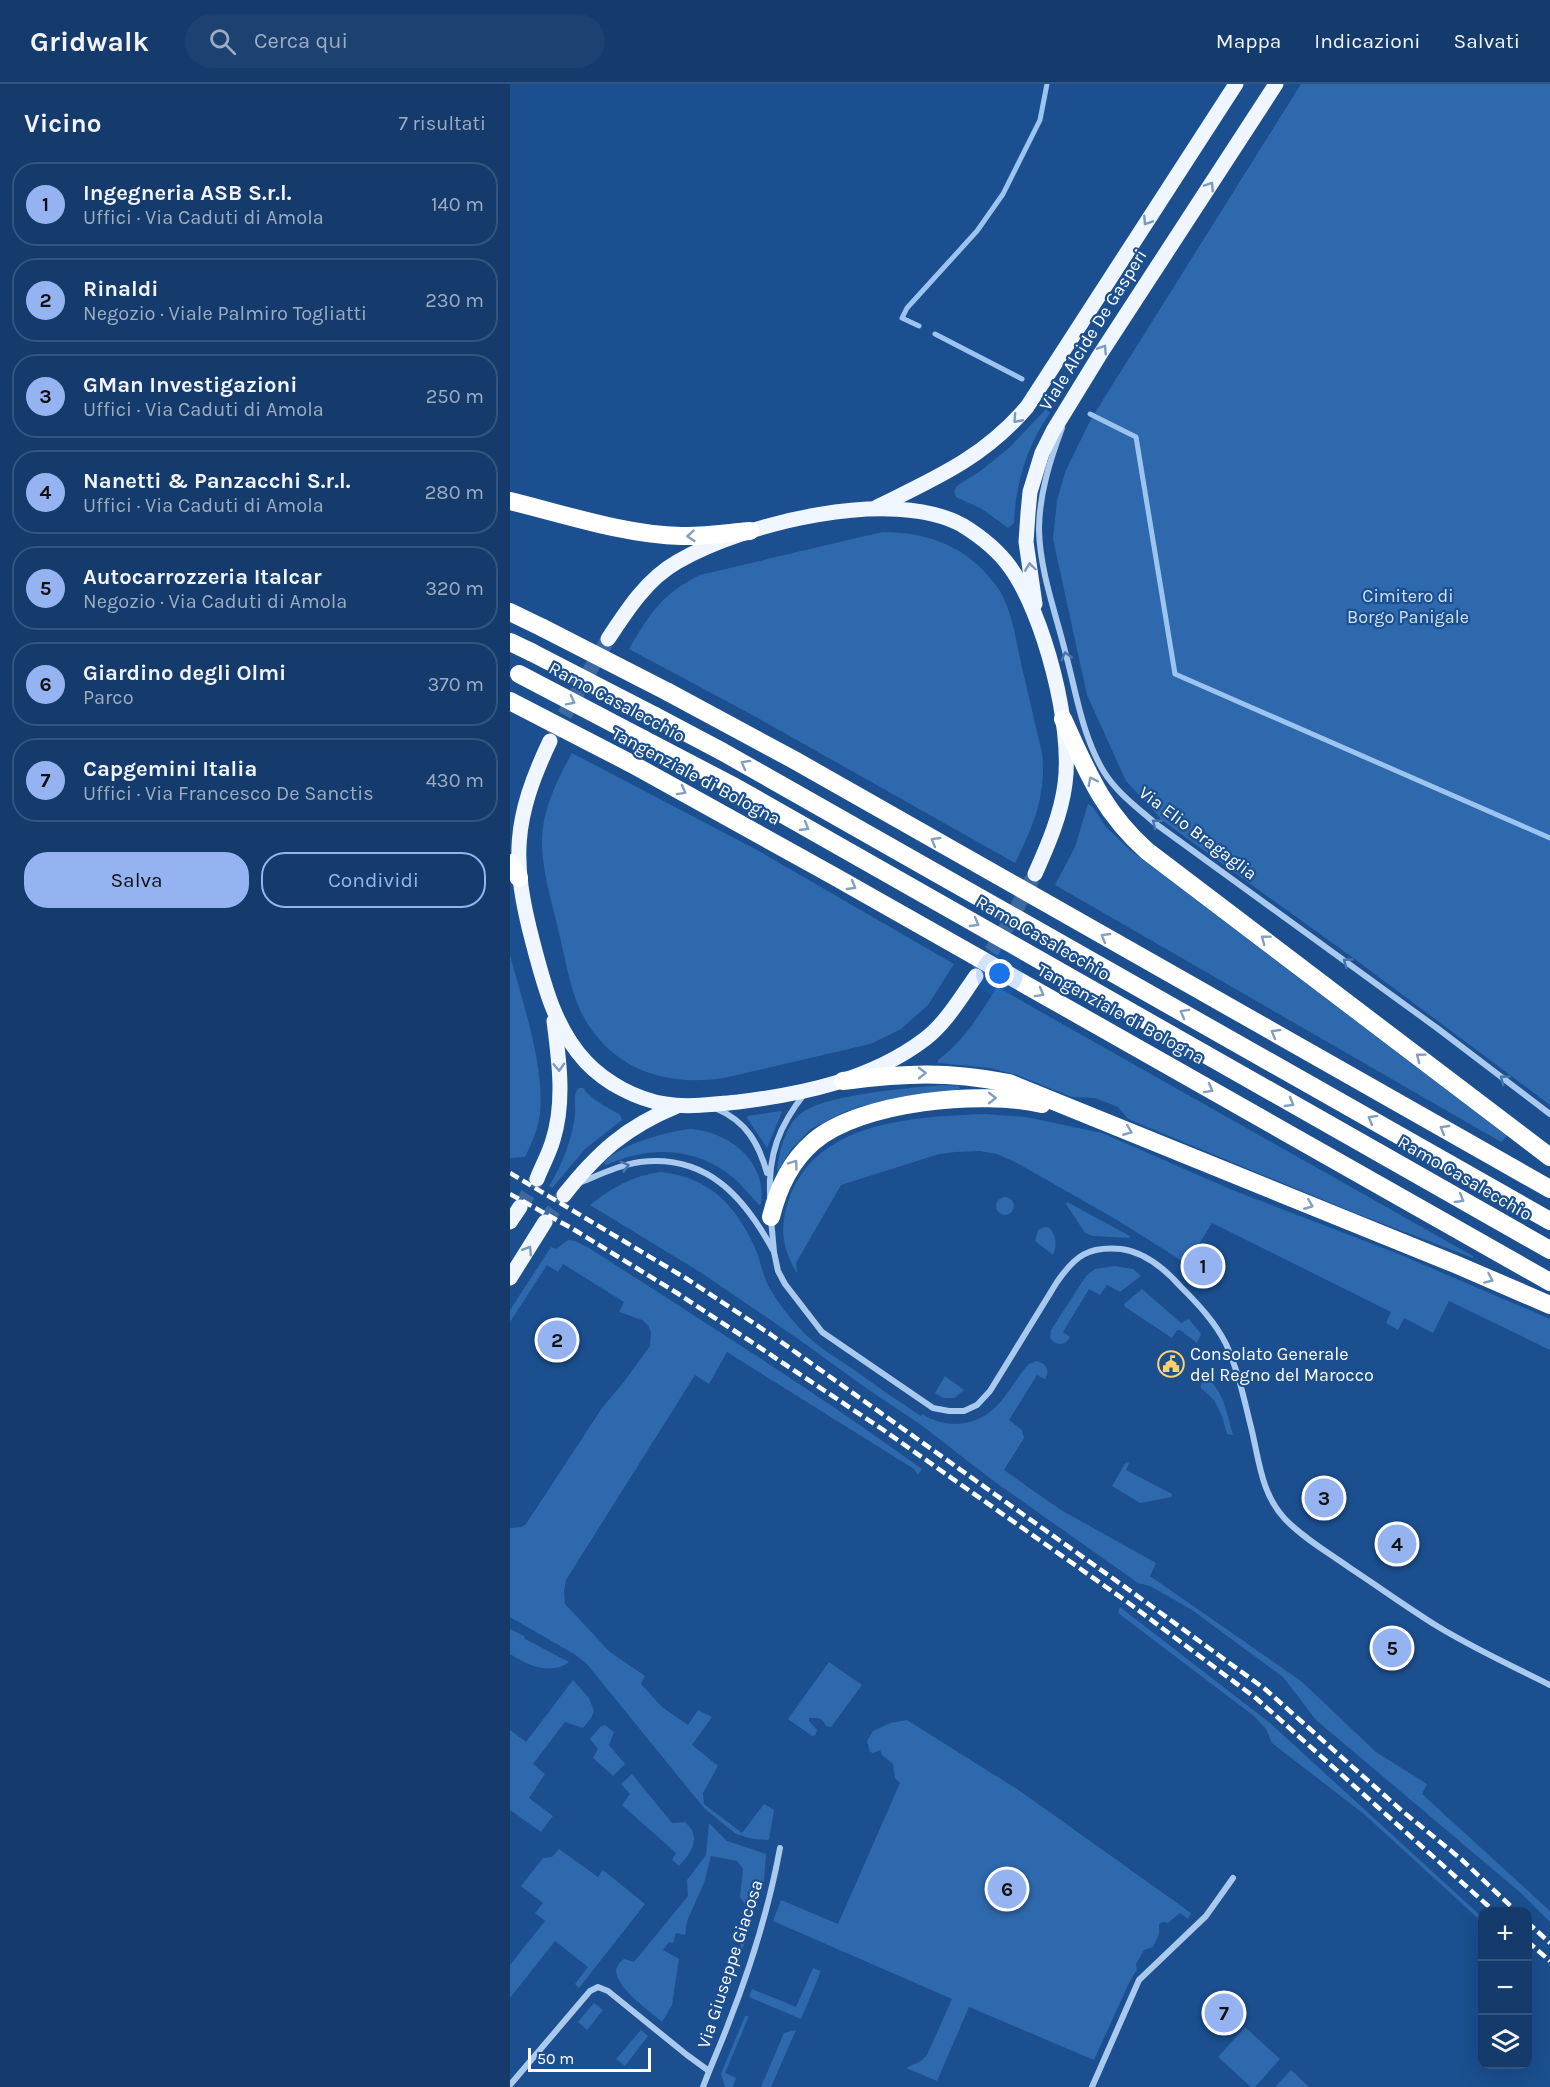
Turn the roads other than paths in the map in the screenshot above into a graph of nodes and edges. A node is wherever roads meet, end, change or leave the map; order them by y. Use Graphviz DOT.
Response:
graph roads {
  1 [pos="1236,84"];
  2 [pos="1276,84"];
  3 [pos="1085,379"];
  4 [pos="510,501"];
  5 [pos="871,510"];
  6 [pos="750,531"];
  7 [pos="510,612"];
  8 [pos="1038,625"];
  9 [pos="608,639"];
  10 [pos="510,642"];
  11 [pos="514,672"];
  12 [pos="510,701"];
  13 [pos="1063,718"];
  14 [pos="550,741"];
  15 [pos="514,871"];
  16 [pos="1035,874"];
  17 [pos="976,976"];
  18 [pos="553,1009"];
  19 [pos="843,1081"];
  20 [pos="807,1091"];
  21 [pos="679,1105"];
  22 [pos="708,1105"];
  23 [pos="1550,1114"];
  24 [pos="1090,1116"];
  25 [pos="1550,1156"];
  26 [pos="537,1179"];
  27 [pos="769,1179"];
  28 [pos="1550,1189"];
  29 [pos="567,1191"];
  30 [pos="520,1207"];
  31 [pos="771,1217"];
  32 [pos="1550,1221"];
  33 [pos="510,1222"];
  34 [pos="546,1222"];
  35 [pos="1550,1250"];
  36 [pos="774,1252"];
  37 [pos="510,1278"];
  38 [pos="1550,1282"];
  39 [pos="1550,1305"];
  40 [pos="1550,1685"];
  41 [pos="780,1848"];
  42 [pos="1233,1878"];
  43 [pos="709,2071"];
  44 [pos="510,2085"];
  45 [pos="703,2087"];
  46 [pos="1092,2087"];
  1 -- 5 [label="main road, Viale Alcide De Gasperi, one-way"];
  3 -- 2 [label="main road, Viale Alcide De Gasperi, one-way"];
  8 -- 3 [label="main road, Viale Alcide De Gasperi, one-way"];
  23 -- 3 [label="street, Via Elio Bragaglia, one-way"];
  6 -- 4 [label="highway, one-way"];
  5 -- 6 [label="main road"];
  5 -- 8 [label="main road"];
  6 -- 9 [label="main road"];
  28 -- 7 [label="highway, one-way, bridge"];
  8 -- 13 [label="main road"];
  32 -- 10 [label="highway, Ramo Casalecchio, one-way, bridge"];
  11 -- 35 [label="highway, Ramo Casalecchio, one-way, bridge"];
  12 -- 38 [label="highway, Tangenziale di Bologna, one-way, bridge"];
  13 -- 16 [label="main road"];
  25 -- 13 [label="highway, one-way"];
  14 -- 15 [label="main road"];
  15 -- 18 [label="main road"];
  17 -- 19 [label="main road"];
  18 -- 21 [label="main road"];
  18 -- 26 [label="main road, one-way"];
  19 -- 20 [label="main road"];
  19 -- 24 [label="highway, one-way"];
  20 -- 22 [label="main road"];
  20 -- 27 [label="street"];
  21 -- 22 [label="main road"];
  21 -- 29 [label="main road"];
  22 -- 27 [label="street"];
  31 -- 24 [label="highway, one-way"];
  24 -- 39 [label="highway, one-way"];
  27 -- 31 [label="street"];
  29 -- 36 [label="street, one-way"];
  30 -- 33 [label="main road"];
  31 -- 36 [label="street"];
  37 -- 34 [label="main road, one-way"];
  36 -- 40 [label="street"];
  41 -- 43 [label="street, Via Giuseppe Giacosa"];
  42 -- 46 [label="street"];
  43 -- 44 [label="street"];
  43 -- 45 [label="street, Via Giuseppe Giacosa"];
}
